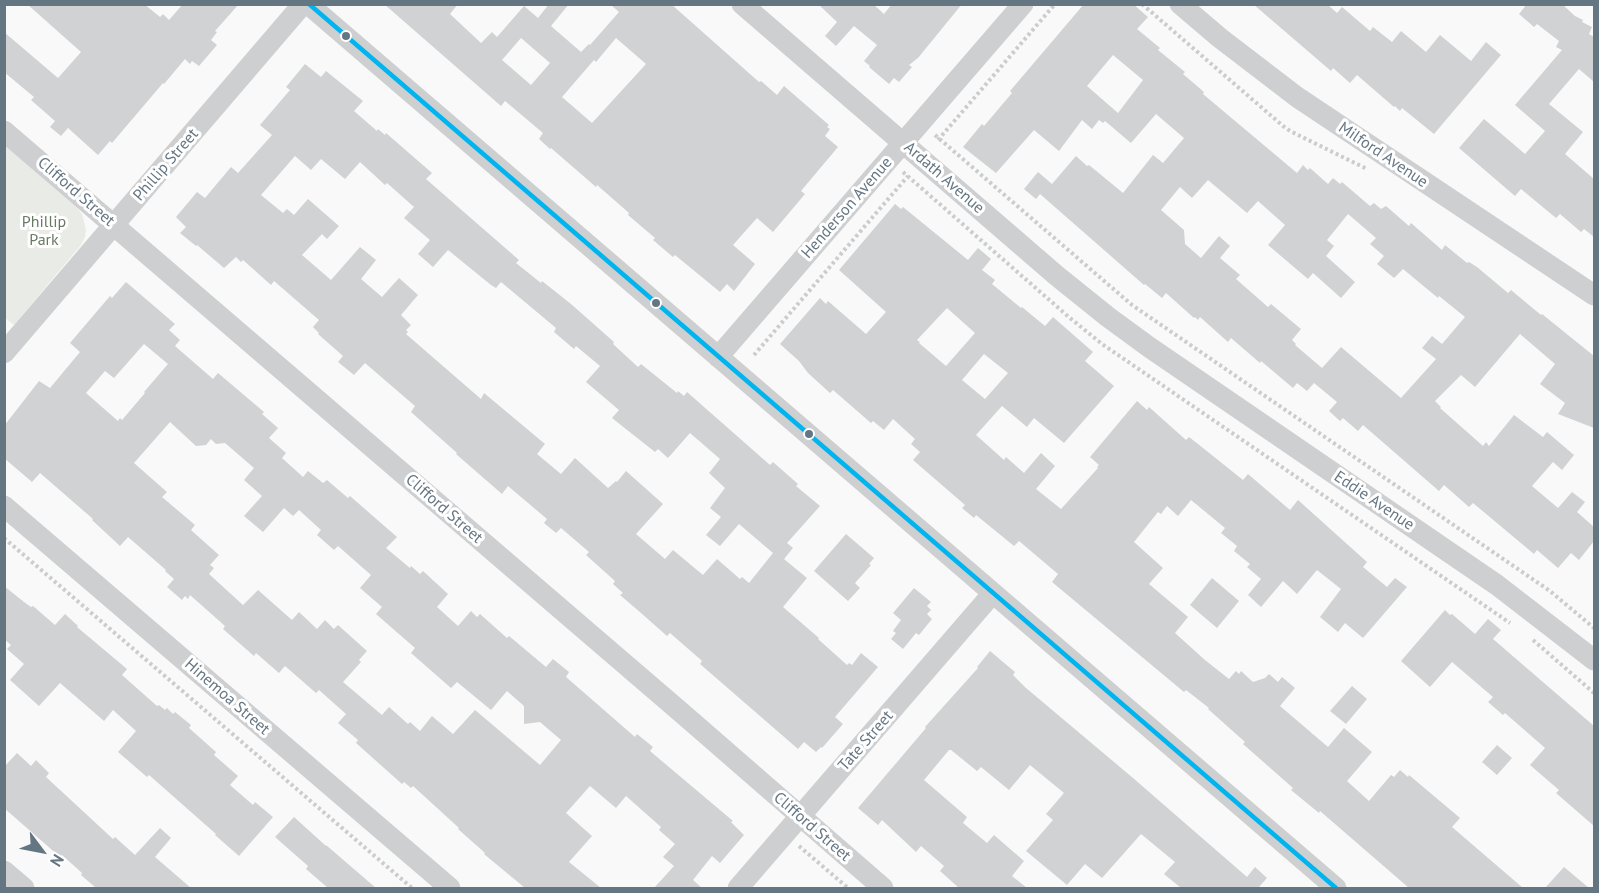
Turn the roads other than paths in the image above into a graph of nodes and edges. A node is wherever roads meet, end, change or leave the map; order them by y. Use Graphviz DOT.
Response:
graph roads {
  1 [pos="305,4"];
  2 [pos="742,4"];
  3 [pos="1023,4"];
  4 [pos="1180,4"];
  5 [pos="4,131"];
  6 [pos="903,143"];
  7 [pos="114,225"];
  8 [pos="1594,295"];
  9 [pos="1149,347"];
  10 [pos="4,352"];
  11 [pos="718,357"];
  12 [pos="4,506"];
  13 [pos="993,593"];
  14 [pos="1594,660"];
  15 [pos="800,817"];
  16 [pos="4,871"];
  17 [pos="24,888"];
  18 [pos="450,888"];
  19 [pos="738,888"];
  20 [pos="883,888"];
  21 [pos="1336,888"];
  1 -- 7 [label="street, Phillip Street"];
  1 -- 11 [label="street"];
  2 -- 6 [label="street, Ardath Avenue"];
  3 -- 6 [label="street, Henderson Avenue"];
  4 -- 8 [label="street, Milford Avenue"];
  5 -- 7 [label="street, Clifford Street"];
  6 -- 9 [label="street, Ardath Avenue"];
  6 -- 11 [label="street, Henderson Avenue"];
  7 -- 10 [label="street, Phillip Street"];
  7 -- 15 [label="street, Clifford Street"];
  9 -- 14 [label="street, Eddie Avenue"];
  11 -- 13 [label="street"];
  12 -- 18 [label="street, Hinemoa Street"];
  13 -- 15 [label="street, Tate Street"];
  13 -- 21 [label="street"];
  15 -- 19 [label="street, Tate Street"];
  15 -- 20 [label="street, Clifford Street"];
  16 -- 17 [label="street"];
}
